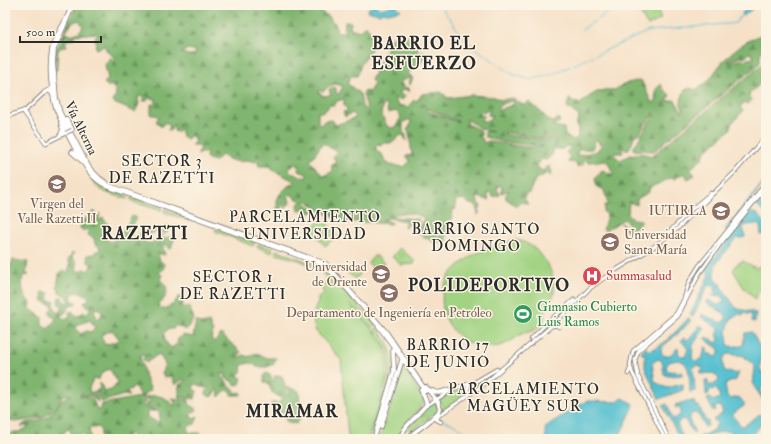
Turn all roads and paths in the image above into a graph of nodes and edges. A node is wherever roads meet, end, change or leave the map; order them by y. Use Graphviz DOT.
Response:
graph roads {
  1 [pos="72,5"];
  2 [pos="53,82"];
  3 [pos="44,93"];
  4 [pos="54,98"];
  5 [pos="58,104"];
  6 [pos="57,110"];
  7 [pos="24,111"];
  8 [pos="5,117"];
  9 [pos="72,130"];
  10 [pos="64,133"];
  11 [pos="766,135"];
  12 [pos="83,151"];
  13 [pos="72,152"];
  14 [pos="87,163"];
  15 [pos="88,169"];
  16 [pos="766,183"];
  17 [pos="766,188"];
  18 [pos="143,196"];
  19 [pos="149,199"];
  20 [pos="688,212"];
  21 [pos="691,216"];
  22 [pos="551,319"];
  23 [pos="556,320"];
  24 [pos="559,327"];
  25 [pos="549,328"];
  26 [pos="392,345"];
  27 [pos="403,361"];
  28 [pos="395,365"];
  29 [pos="630,365"];
  30 [pos="418,380"];
  31 [pos="636,380"];
  32 [pos="471,384"];
  33 [pos="424,385"];
  34 [pos="456,388"];
  35 [pos="475,390"];
  36 [pos="436,399"];
  37 [pos="425,406"];
  38 [pos="439,415"];
  39 [pos="434,419"];
  40 [pos="440,422"];
  41 [pos="408,424"];
  42 [pos="412,433"];
  43 [pos="375,439"];
  44 [pos="399,439"];
  45 [pos="408,439"];
  46 [pos="665,439"];
  47 [pos="669,439"];
  1 -- 2 [label="highway, Vía Alterna"];
  1 -- 5 [label="highway, Vía Alterna"];
  2 -- 3 [label="highway"];
  2 -- 4 [label="highway, Vía Alterna"];
  3 -- 4 [label="highway"];
  3 -- 7 [label="main road"];
  4 -- 6 [label="highway, Vía Alterna"];
  5 -- 9 [label="highway"];
  5 -- 14 [label="highway, Vía Alterna"];
  6 -- 10 [label="highway"];
  6 -- 15 [label="highway, Vía Alterna"];
  7 -- 8 [label="main road"];
  7 -- 10 [label="main road"];
  9 -- 10 [label="main road, bridge"];
  11 -- 20 [label="main road"];
  11 -- 21 [label="main road"];
  12 -- 14 [label="highway"];
  13 -- 15 [label="highway"];
  14 -- 19 [label="highway, Vía Alterna"];
  15 -- 26 [label="highway, Vía Alterna"];
  16 -- 29 [label="main road"];
  17 -- 47 [label="main road"];
  18 -- 19 [label="highway"];
  19 -- 27 [label="highway, Vía Alterna"];
  20 -- 21 [label="main road"];
  20 -- 22 [label="main road"];
  21 -- 23 [label="main road"];
  22 -- 23 [label="main road"];
  22 -- 32 [label="main road"];
  23 -- 25 [label="main road"];
  24 -- 25 [label="main road"];
  25 -- 35 [label="main road"];
  26 -- 27 [label="highway, Vía Alterna"];
  26 -- 28 [label="highway"];
  27 -- 28 [label="highway"];
  27 -- 30 [label="highway, Vía Alterna"];
  27 -- 43 [label="highway"];
  28 -- 43 [label="highway"];
  29 -- 31 [label="main road"];
  29 -- 31 [label="main road"];
  30 -- 33 [label="highway"];
  30 -- 37 [label="highway"];
  31 -- 46 [label="main road"];
  32 -- 34 [label="main road"];
  32 -- 35 [label="main road"];
  33 -- 34 [label="highway"];
  33 -- 36 [label="highway"];
  34 -- 36 [label="main road"];
  35 -- 38 [label="main road"];
  36 -- 37 [label="main road"];
  36 -- 42 [label="highway"];
  37 -- 41 [label="highway"];
  38 -- 39 [label="main road"];
  38 -- 40 [label="main road"];
  39 -- 42 [label="highway"];
  39 -- 45 [label="main road"];
  41 -- 42 [label="highway"];
  41 -- 44 [label="highway"];
  42 -- 45 [label="highway"];
}
